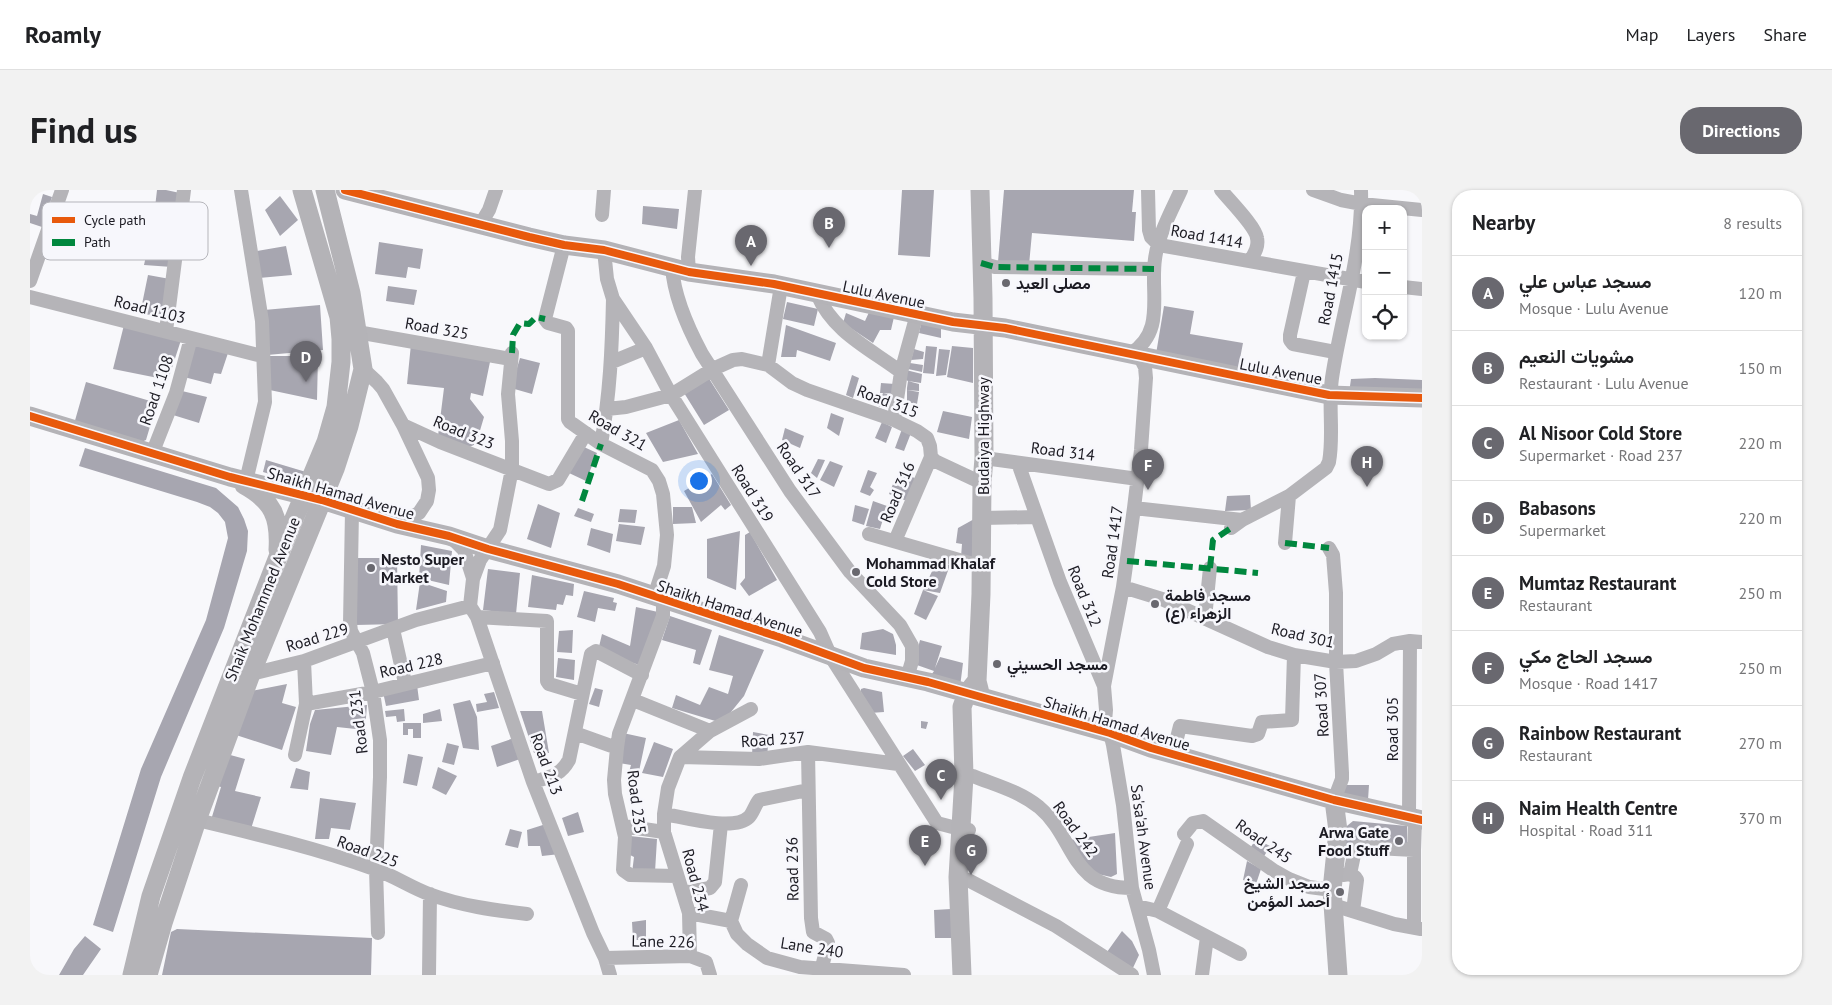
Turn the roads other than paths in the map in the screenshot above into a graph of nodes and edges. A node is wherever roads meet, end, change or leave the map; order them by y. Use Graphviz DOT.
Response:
graph roads {
  1 [pos="62,190"];
  2 [pos="241,190"];
  3 [pos="345,190"];
  4 [pos="496,190"];
  5 [pos="604,190"];
  6 [pos="695,190"];
  7 [pos="980,190"];
  8 [pos="1148,190"];
  9 [pos="1181,190"];
  10 [pos="1221,190"];
  11 [pos="1313,190"];
  12 [pos="300,191"];
  13 [pos="326,193"];
  14 [pos="1361,197"];
  15 [pos="58,202"];
  16 [pos="1422,210"];
  17 [pos="602,215"];
  18 [pos="480,225"];
  19 [pos="564,245"];
  20 [pos="1159,245"];
  21 [pos="42,247"];
  22 [pos="604,250"];
  23 [pos="175,260"];
  24 [pos="1250,261"];
  25 [pos="981,263"];
  26 [pos="1154,269"];
  27 [pos="680,270"];
  28 [pos="1304,272"];
  29 [pos="30,281"];
  30 [pos="1359,281"];
  31 [pos="781,286"];
  32 [pos="1407,287"];
  33 [pos="1422,289"];
  34 [pos="817,294"];
  35 [pos="30,297"];
  36 [pos="983,298"];
  37 [pos="613,299"];
  38 [pos="917,314"];
  39 [pos="953,322"];
  40 [pos="983,325"];
  41 [pos="1005,328"];
  42 [pos="166,332"];
  43 [pos="357,332"];
  44 [pos="191,338"];
  45 [pos="646,348"];
  46 [pos="982,349"];
  47 [pos="1335,352"];
  48 [pos="262,356"];
  49 [pos="1135,356"];
  50 [pos="612,362"];
  51 [pos="768,365"];
  52 [pos="362,369"];
  53 [pos="713,369"];
  54 [pos="901,372"];
  55 [pos="671,395"];
  56 [pos="1329,395"];
  57 [pos="1422,398"];
  58 [pos="607,409"];
  59 [pos="30,416"];
  60 [pos="894,420"];
  61 [pos="403,426"];
  62 [pos="586,433"];
  63 [pos="601,444"];
  64 [pos="152,454"];
  65 [pos="931,457"];
  66 [pos="984,458"];
  67 [pos="1018,463"];
  68 [pos="512,469"];
  69 [pos="1138,478"];
  70 [pos="238,479"];
  71 [pos="982,483"];
  72 [pos="1289,496"];
  73 [pos="313,498"];
  74 [pos="1134,508"];
  75 [pos="352,511"];
  76 [pos="1037,517"];
  77 [pos="982,518"];
  78 [pos="397,524"];
  79 [pos="869,534"];
  80 [pos="449,536"];
  81 [pos="895,541"];
  82 [pos="1285,542"];
  83 [pos="1328,548"];
  84 [pos="488,549"];
  85 [pos="278,557"];
  86 [pos="980,566"];
  87 [pos="1210,568"];
  88 [pos="473,579"];
  89 [pos="1123,587"];
  90 [pos="659,598"];
  91 [pos="474,611"];
  92 [pos="1205,618"];
  93 [pos="393,629"];
  94 [pos="1416,642"];
  95 [pos="357,643"];
  96 [pos="1294,654"];
  97 [pos="831,657"];
  98 [pos="304,661"];
  99 [pos="1336,662"];
  100 [pos="494,663"];
  101 [pos="864,668"];
  102 [pos="251,674"];
  103 [pos="642,675"];
  104 [pos="907,678"];
  105 [pos="405,683"];
  106 [pos="1104,686"];
  107 [pos="975,690"];
  108 [pos="374,692"];
  109 [pos="582,694"];
  110 [pos="856,695"];
  111 [pos="633,700"];
  112 [pos="306,704"];
  113 [pos="751,709"];
  114 [pos="710,731"];
  115 [pos="1105,732"];
  116 [pos="574,733"];
  117 [pos="616,748"];
  118 [pos="808,752"];
  119 [pos="1173,754"];
  120 [pos="295,755"];
  121 [pos="680,757"];
  122 [pos="898,764"];
  123 [pos="968,776"];
  124 [pos="533,782"];
  125 [pos="808,790"];
  126 [pos="1334,800"];
  127 [pos="664,814"];
  128 [pos="1415,819"];
  129 [pos="196,820"];
  130 [pos="721,824"];
  131 [pos="623,826"];
  132 [pos="965,829"];
  133 [pos="664,832"];
  134 [pos="1414,850"];
  135 [pos="376,869"];
  136 [pos="677,876"];
  137 [pos="963,878"];
  138 [pos="741,884"];
  139 [pos="1337,886"];
  140 [pos="1132,888"];
  141 [pos="430,894"];
  142 [pos="683,894"];
  143 [pos="1137,906"];
  144 [pos="1158,911"];
  145 [pos="1352,911"];
  146 [pos="689,913"];
  147 [pos="527,914"];
  148 [pos="731,920"];
  149 [pos="1418,928"];
  150 [pos="378,933"];
  151 [pos="1207,937"];
  152 [pos="1240,954"];
  153 [pos="690,956"];
  154 [pos="605,958"];
  155 [pos="821,972"];
  156 [pos="888,974"];
  157 [pos="132,975"];
  158 [pos="148,975"];
  159 [pos="429,975"];
  160 [pos="600,975"];
  161 [pos="610,975"];
  162 [pos="710,975"];
  163 [pos="904,975"];
  164 [pos="962,975"];
  165 [pos="969,975"];
  166 [pos="1132,975"];
  167 [pos="1154,975"];
  168 [pos="1202,975"];
  169 [pos="1338,975"];
  1 -- 15 [label="street"];
  2 -- 48 [label="street"];
  3 -- 18 [label="street, Lulu Avenue"];
  4 -- 18 [label="street"];
  5 -- 17 [label="street"];
  6 -- 27 [label="street, Road 317"];
  7 -- 25 [label="street, Budaiya Highway"];
  8 -- 20 [label="street"];
  9 -- 20 [label="street"];
  10 -- 24 [label="street, Road 1414"];
  11 -- 14 [label="street"];
  12 -- 13 [label="street"];
  12 -- 73 [label="street, Shaik Mohammed Avenue"];
  13 -- 43 [label="street, Shaik Mohammed Avenue"];
  14 -- 16 [label="street"];
  14 -- 30 [label="street, Road 1415"];
  18 -- 19 [label="street, Lulu Avenue"];
  19 -- 22 [label="street, Lulu Avenue"];
  19 -- 62 [label="street, Road 321"];
  20 -- 24 [label="street, Road 1414"];
  20 -- 26 [label="street"];
  21 -- 29 [label="street"];
  22 -- 27 [label="street, Lulu Avenue"];
  22 -- 37 [label="street, Road 319"];
  23 -- 42 [label="street"];
  24 -- 28 [label="street, Road 1414"];
  25 -- 26 [label="street"];
  25 -- 36 [label="street, Budaiya Highway"];
  26 -- 49 [label="street"];
  27 -- 31 [label="street, Lulu Avenue"];
  27 -- 53 [label="street, Road 317"];
  28 -- 30 [label="street, Road 1414"];
  28 -- 47 [label="street"];
  30 -- 47 [label="street, Road 1415"];
  31 -- 34 [label="street, Lulu Avenue"];
  31 -- 51 [label="street"];
  32 -- 33 [label="street"];
  34 -- 38 [label="street, Lulu Avenue"];
  34 -- 54 [label="street"];
  35 -- 42 [label="street, Road 1103"];
  36 -- 39 [label="street"];
  36 -- 40 [label="street, Budaiya Highway"];
  36 -- 41 [label="street"];
  37 -- 45 [label="street, Road 319"];
  37 -- 50 [label="street, Road 319"];
  38 -- 39 [label="street, Lulu Avenue"];
  38 -- 54 [label="street"];
  39 -- 40 [label="street, Lulu Avenue"];
  40 -- 41 [label="street, Lulu Avenue"];
  40 -- 46 [label="street, Budaiya Highway"];
  41 -- 46 [label="street"];
  41 -- 49 [label="street, Lulu Avenue"];
  42 -- 44 [label="street, Road 1103"];
  43 -- 52 [label="street, Shaik Mohammed Avenue"];
  43 -- 68 [label="street, Road 325"];
  44 -- 48 [label="street, Road 1103"];
  44 -- 64 [label="street, Road 1108"];
  45 -- 50 [label="street"];
  45 -- 55 [label="street, Road 319"];
  46 -- 66 [label="street, Budaiya Highway"];
  47 -- 56 [label="street, Road 1415"];
  48 -- 70 [label="street"];
  49 -- 56 [label="street, Lulu Avenue"];
  49 -- 69 [label="street, Road 1417"];
  50 -- 58 [label="street, Road 319"];
  51 -- 53 [label="street, Road 315"];
  51 -- 60 [label="street, Road 315"];
  52 -- 61 [label="street"];
  52 -- 73 [label="street, Shaik Mohammed Avenue"];
  53 -- 55 [label="street, Road 315"];
  53 -- 104 [label="street, Road 317"];
  54 -- 60 [label="street"];
  55 -- 58 [label="street, Road 315"];
  55 -- 97 [label="street, Road 319"];
  56 -- 57 [label="street, Lulu Avenue"];
  56 -- 72 [label="street, Road 1415"];
  58 -- 63 [label="street, Road 319"];
  59 -- 64 [label="street, Shaikh Hamad Avenue"];
  60 -- 65 [label="street, Road 315"];
  61 -- 68 [label="street, Road 323"];
  61 -- 78 [label="street"];
  62 -- 63 [label="street, Road 321"];
  62 -- 68 [label="street, Road 323"];
  63 -- 90 [label="street, Road 321"];
  64 -- 70 [label="street, Shaikh Hamad Avenue"];
  65 -- 71 [label="street"];
  65 -- 81 [label="street, Road 316"];
  66 -- 67 [label="street, Road 314"];
  66 -- 71 [label="street, Budaiya Highway"];
  67 -- 69 [label="street, Road 314"];
  67 -- 76 [label="street, Road 312"];
  68 -- 84 [label="street"];
  69 -- 74 [label="street, Road 1417"];
  70 -- 73 [label="street, Shaikh Hamad Avenue"];
  70 -- 85 [label="street"];
  71 -- 77 [label="street, Budaiya Highway"];
  72 -- 74 [label="street, Road 1415"];
  72 -- 82 [label="street"];
  73 -- 75 [label="street, Shaikh Hamad Avenue"];
  73 -- 85 [label="street, Shaik Mohammed Avenue"];
  73 -- 102 [label="street, Shaik Mohammed Avenue"];
  74 -- 89 [label="street, Road 1417"];
  75 -- 78 [label="street, Shaikh Hamad Avenue"];
  75 -- 95 [label="street, Road 231"];
  76 -- 77 [label="street"];
  76 -- 106 [label="street, Road 312"];
  77 -- 86 [label="street, Budaiya Highway"];
  78 -- 80 [label="street, Shaikh Hamad Avenue"];
  79 -- 81 [label="street, Road 316"];
  80 -- 84 [label="street, Shaikh Hamad Avenue"];
  80 -- 88 [label="street, Road 213"];
  81 -- 86 [label="street, Road 316"];
  83 -- 99 [label="street, Road 307"];
  84 -- 88 [label="street, Road 213"];
  84 -- 90 [label="street, Shaikh Hamad Avenue"];
  85 -- 157 [label="street, Shaik Mohammed Avenue"];
  86 -- 107 [label="street, Budaiya Highway"];
  87 -- 92 [label="street"];
  88 -- 91 [label="street, Road 213"];
  89 -- 92 [label="street, Road 301"];
  89 -- 106 [label="street, Road 1417"];
  90 -- 97 [label="street, Shaikh Hamad Avenue"];
  90 -- 103 [label="street, Road 235"];
  91 -- 93 [label="street, Road 229"];
  91 -- 100 [label="street, Road 213"];
  91 -- 109 [label="street, Road 229"];
  92 -- 96 [label="street, Road 301"];
  93 -- 95 [label="street, Road 229"];
  93 -- 105 [label="street"];
  94 -- 99 [label="street, Road 301"];
  94 -- 128 [label="street, Road 305"];
  95 -- 98 [label="street, Road 229"];
  95 -- 108 [label="street, Road 231"];
  96 -- 99 [label="street, Road 301"];
  96 -- 119 [label="street"];
  97 -- 101 [label="street, Shaikh Hamad Avenue"];
  97 -- 110 [label="street"];
  98 -- 102 [label="street, Road 229"];
  98 -- 112 [label="street"];
  99 -- 126 [label="street, Road 307"];
  100 -- 105 [label="street, Road 228"];
  100 -- 124 [label="street, Road 213"];
  101 -- 104 [label="street, Shaikh Hamad Avenue"];
  101 -- 110 [label="street"];
  102 -- 129 [label="street, Shaik Mohammed Avenue"];
  103 -- 109 [label="street"];
  103 -- 111 [label="street, Road 235"];
  104 -- 107 [label="street, Shaikh Hamad Avenue"];
  105 -- 108 [label="street, Road 228"];
  106 -- 115 [label="street, Road 1417"];
  107 -- 115 [label="street, Shaikh Hamad Avenue"];
  107 -- 123 [label="street, Budaiya Highway"];
  108 -- 112 [label="street, Road 228"];
  108 -- 135 [label="street, Road 231"];
  109 -- 116 [label="street"];
  110 -- 122 [label="street"];
  111 -- 114 [label="street"];
  111 -- 117 [label="street, Road 235"];
  112 -- 120 [label="street"];
  113 -- 114 [label="street, Road 234"];
  114 -- 121 [label="street, Road 234"];
  115 -- 119 [label="street, Shaikh Hamad Avenue"];
  115 -- 140 [label="street, Sa'sa'ah Avenue"];
  116 -- 117 [label="street"];
  116 -- 124 [label="street"];
  117 -- 131 [label="street, Road 235"];
  118 -- 121 [label="street, Road 237"];
  118 -- 122 [label="street, Road 237"];
  118 -- 125 [label="street, Road 236"];
  119 -- 126 [label="street, Shaikh Hamad Avenue"];
  121 -- 127 [label="street, Road 234"];
  122 -- 132 [label="street"];
  123 -- 132 [label="street, Budaiya Highway"];
  123 -- 140 [label="street, Road 242"];
  124 -- 154 [label="street, Road 213"];
  125 -- 130 [label="street"];
  125 -- 155 [label="street, Road 236"];
  126 -- 128 [label="street, Shaikh Hamad Avenue"];
  126 -- 139 [label="street"];
  127 -- 130 [label="street"];
  127 -- 133 [label="street, Road 234"];
  128 -- 134 [label="street, Road 305"];
  129 -- 135 [label="street, Road 225"];
  129 -- 158 [label="street, Shaik Mohammed Avenue"];
  130 -- 142 [label="street"];
  131 -- 133 [label="street"];
  131 -- 136 [label="street, Road 235"];
  132 -- 137 [label="street, Budaiya Highway"];
  133 -- 136 [label="street, Road 234"];
  134 -- 139 [label="street"];
  134 -- 149 [label="street, Road 305"];
  135 -- 141 [label="street, Road 225"];
  135 -- 150 [label="street, Road 231"];
  136 -- 142 [label="street, Road 234"];
  137 -- 164 [label="street"];
  137 -- 165 [label="street"];
  137 -- 166 [label="street"];
  138 -- 148 [label="street"];
  139 -- 144 [label="street, Road 245"];
  139 -- 145 [label="street"];
  139 -- 145 [label="street"];
  139 -- 169 [label="street"];
  140 -- 143 [label="street, Sa'sa'ah Avenue"];
  141 -- 147 [label="street, Road 225"];
  141 -- 159 [label="street"];
  142 -- 146 [label="street, Road 234"];
  143 -- 144 [label="street"];
  143 -- 167 [label="street, Sa'sa'ah Avenue"];
  144 -- 151 [label="street"];
  145 -- 149 [label="street"];
  146 -- 148 [label="street"];
  146 -- 153 [label="street, Road 234"];
  148 -- 155 [label="street, Lane 240"];
  151 -- 152 [label="street"];
  151 -- 168 [label="street"];
  153 -- 154 [label="street, Lane 226"];
  153 -- 162 [label="street, Lane 226"];
  154 -- 160 [label="street"];
  154 -- 161 [label="street, Road 213"];
  155 -- 156 [label="street, Lane 240"];
  156 -- 163 [label="street, Lane 240"];
}
